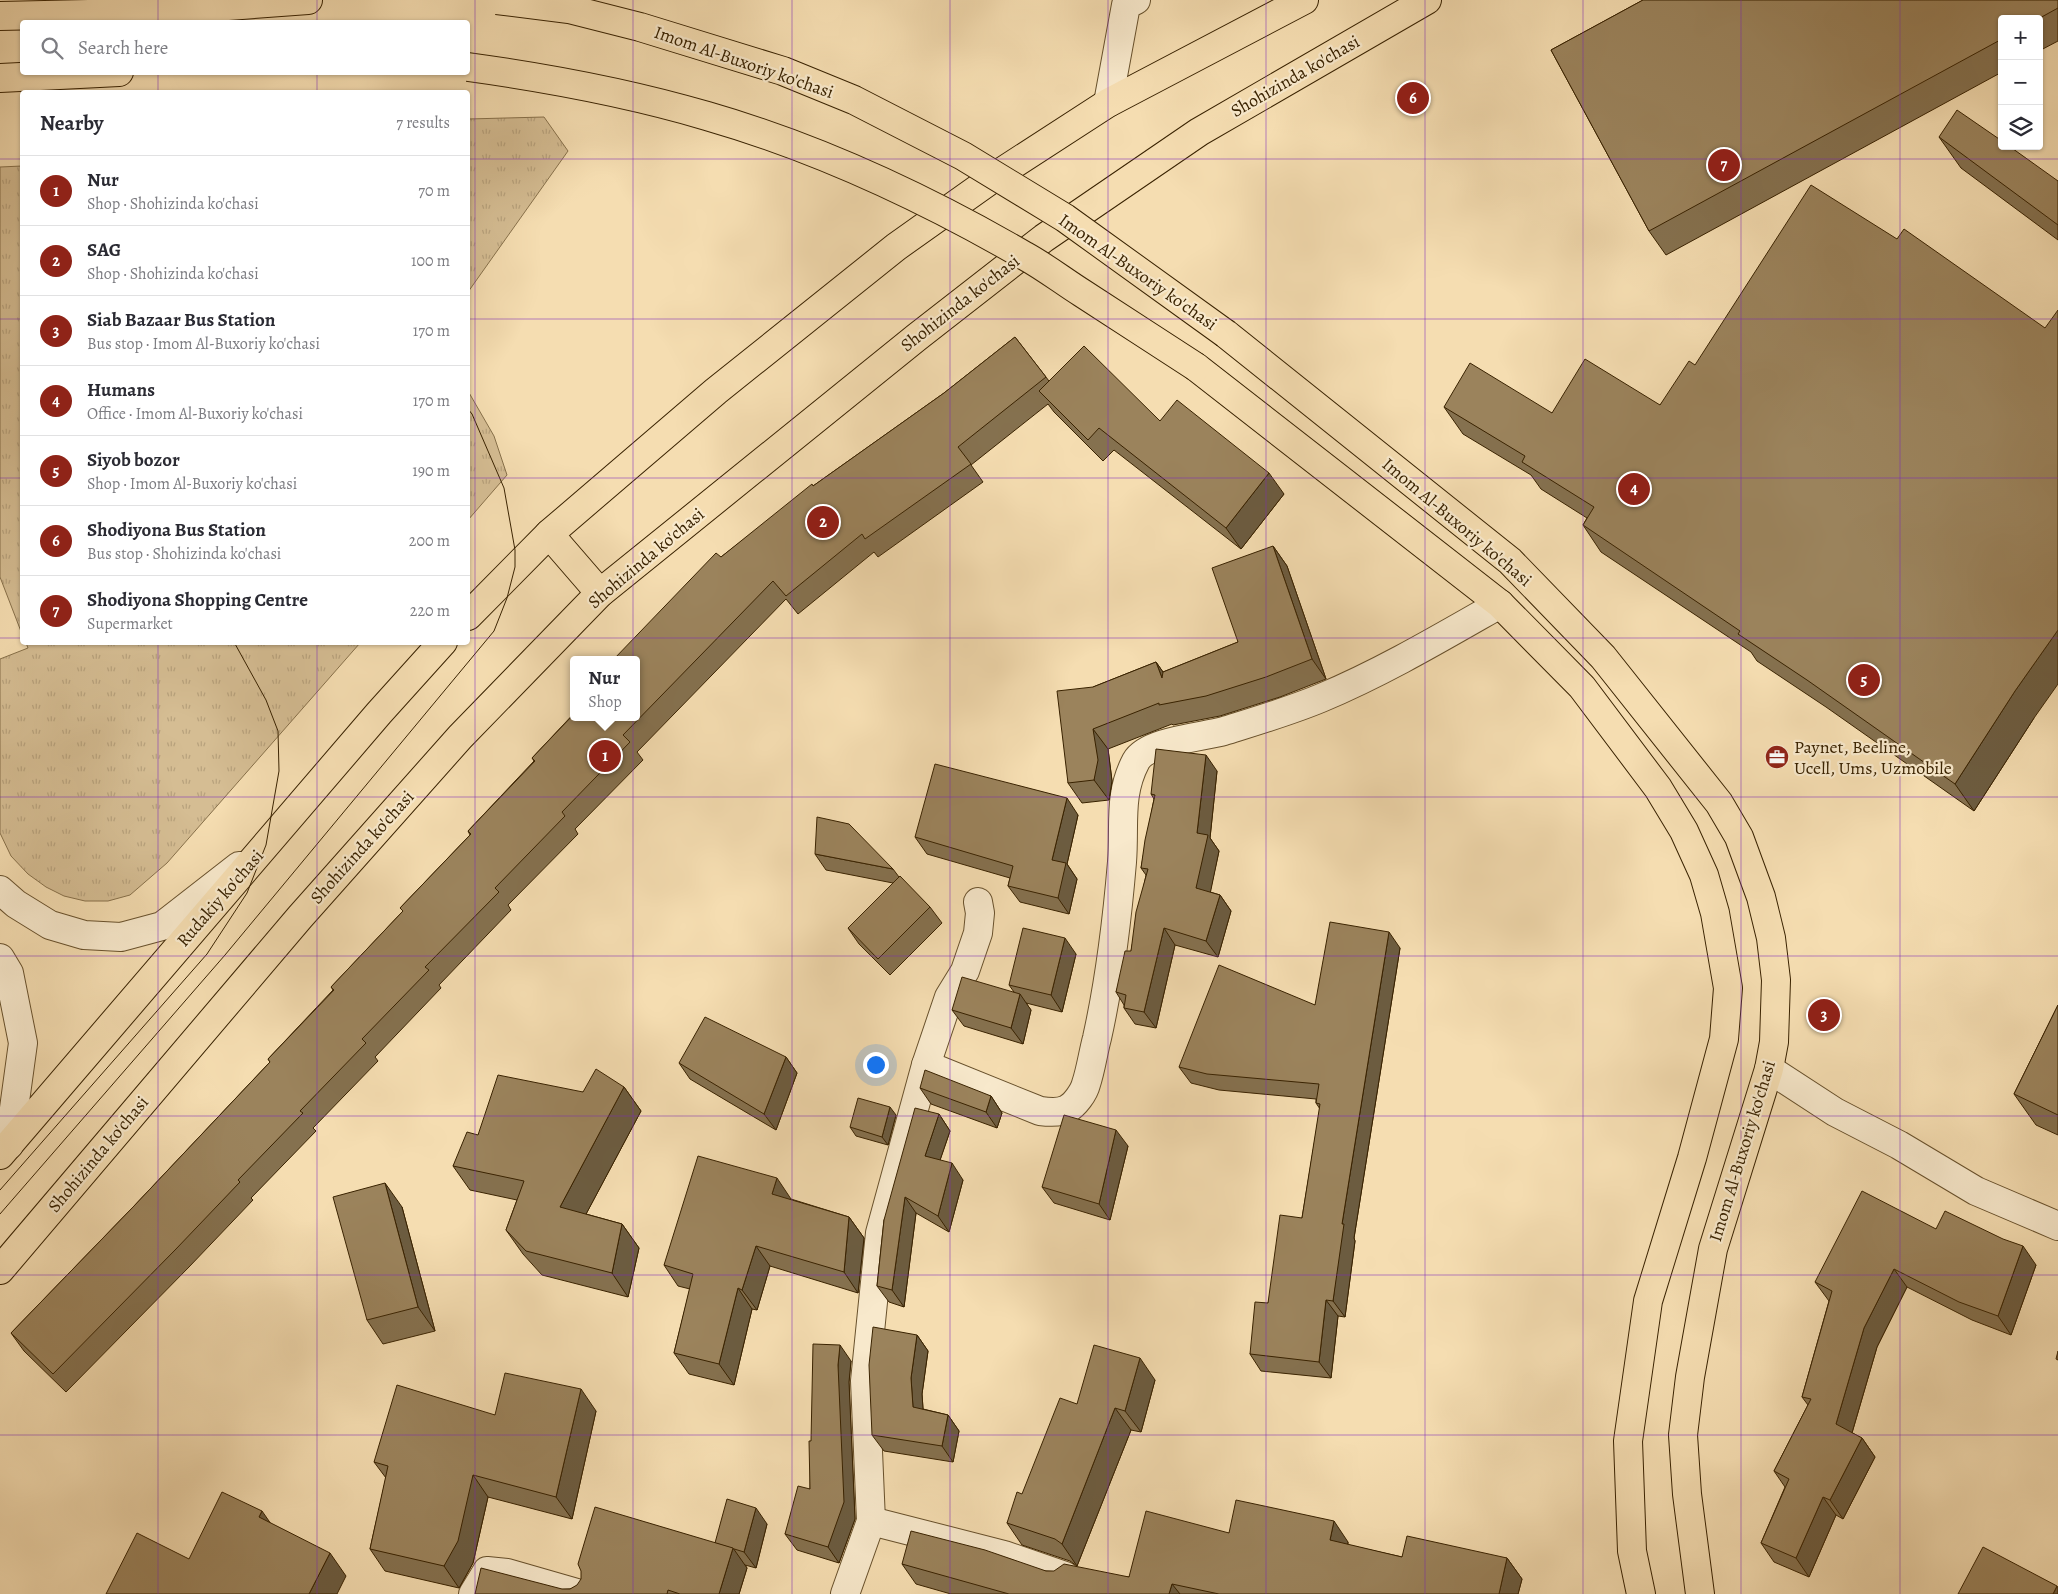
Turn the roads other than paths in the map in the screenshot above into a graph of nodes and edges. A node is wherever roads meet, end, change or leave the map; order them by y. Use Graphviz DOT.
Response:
graph roads {
  1 [pos="308,0"];
  2 [pos="497,0"];
  3 [pos="1136,0"];
  4 [pos="1304,0"];
  5 [pos="1427,0"];
  6 [pos="0,16"];
  7 [pos="470,67"];
  8 [pos="60,75"];
  9 [pos="0,78"];
  10 [pos="1108,103"];
  11 [pos="1420,489"];
  12 [pos="1391,519"];
  13 [pos="549,534"];
  14 [pos="600,593"];
  15 [pos="1500,604"];
  16 [pos="470,614"];
  17 [pos="440,645"];
  18 [pos="266,845"];
  19 [pos="0,890"];
  20 [pos="978,902"];
  21 [pos="0,958"];
  22 [pos="926,1065"];
  23 [pos="1769,1069"];
  24 [pos="4,1150"];
  25 [pos="2058,1226"];
  26 [pos="0,1270"];
  27 [pos="870,1521"];
  28 [pos="1065,1576"];
  29 [pos="473,1594"];
  30 [pos="580,1594"];
  31 [pos="845,1594"];
  32 [pos="1641,1594"];
  33 [pos="1700,1594"];
  1 -- 6 [label="main road"];
  2 -- 11 [label="main road, Imom Al-Buxoriy ko'chasi, bridge"];
  3 -- 10 [label="street"];
  4 -- 10 [label="main road"];
  5 -- 14 [label="main road, Shohizinda ko'chasi"];
  7 -- 12 [label="main road, Imom Al-Buxoriy ko'chasi, bridge"];
  8 -- 9 [label="main road"];
  10 -- 13 [label="main road"];
  11 -- 12 [label="main road"];
  11 -- 23 [label="main road, Imom Al-Buxoriy ko'chasi"];
  12 -- 15 [label="main road, Imom Al-Buxoriy ko'chasi"];
  13 -- 14 [label="main road"];
  13 -- 16 [label="main road"];
  14 -- 26 [label="main road, Shohizinda ko'chasi"];
  15 -- 22 [label="street"];
  15 -- 32 [label="main road, Imom Al-Buxoriy ko'chasi"];
  17 -- 18 [label="main road, Rudakiy ko'chasi"];
  18 -- 19 [label="street"];
  18 -- 24 [label="main road, Rudakiy ko'chasi"];
  20 -- 22 [label="street"];
  21 -- 24 [label="street"];
  22 -- 27 [label="street"];
  23 -- 25 [label="street"];
  23 -- 33 [label="main road, Imom Al-Buxoriy ko'chasi"];
  27 -- 28 [label="street"];
  27 -- 31 [label="street"];
  29 -- 30 [label="street"];
}
